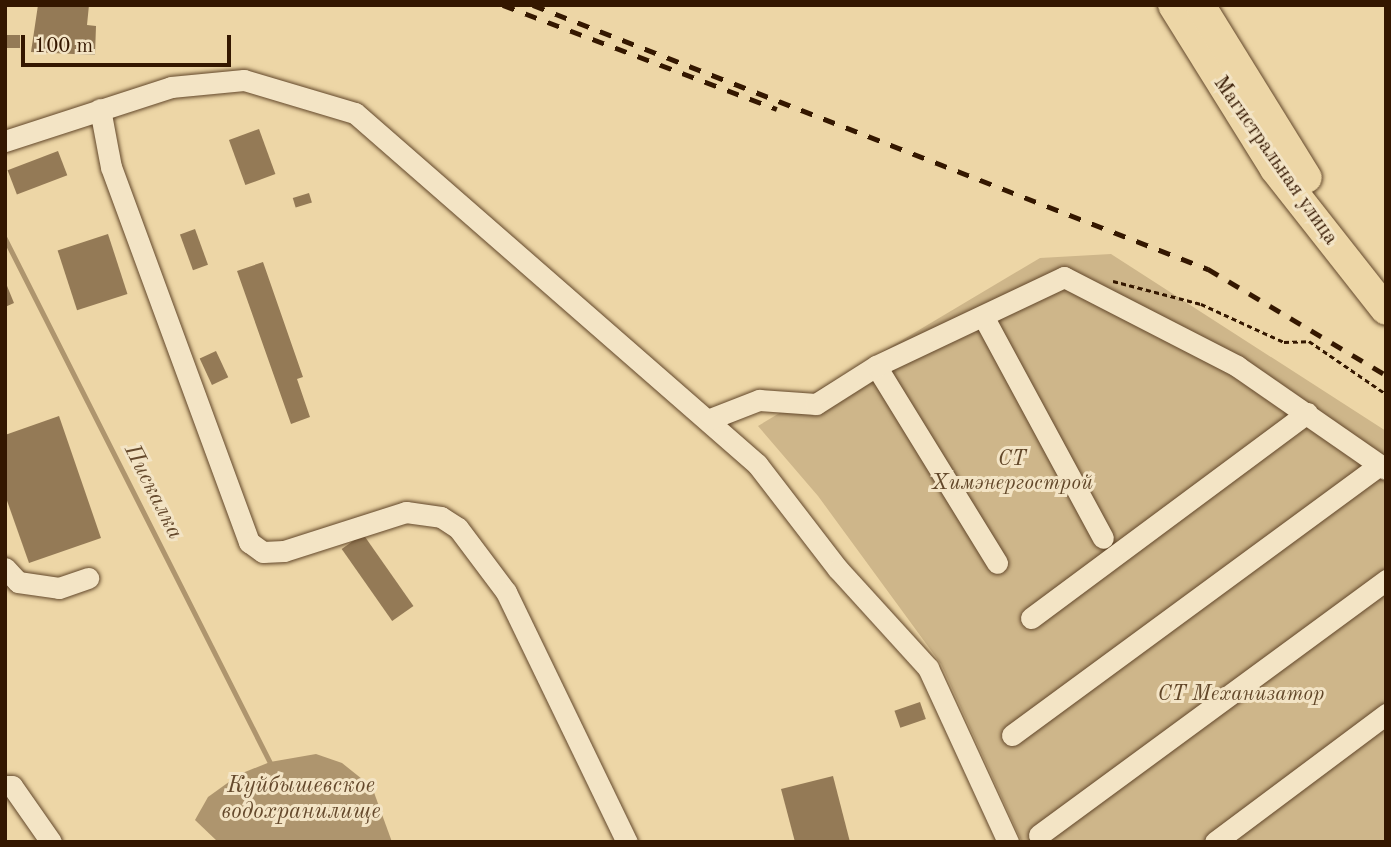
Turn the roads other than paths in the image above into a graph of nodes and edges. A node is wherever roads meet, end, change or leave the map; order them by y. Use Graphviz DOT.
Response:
graph roads {
  1 [pos="1173,5"];
  2 [pos="1200,5"];
  3 [pos="100,109"];
  4 [pos="5,141"];
  5 [pos="1386,281"];
  6 [pos="1386,310"];
  7 [pos="983,316"];
  8 [pos="876,366"];
  9 [pos="1307,413"];
  10 [pos="710,419"];
  11 [pos="1383,467"];
  12 [pos="1103,538"];
  13 [pos="998,563"];
  14 [pos="5,568"];
  15 [pos="88,578"];
  16 [pos="1386,580"];
  17 [pos="1031,618"];
  18 [pos="1386,714"];
  19 [pos="1012,736"];
  20 [pos="5,786"];
  21 [pos="1039,835"];
  22 [pos="51,842"];
  23 [pos="627,842"];
  24 [pos="1008,842"];
  25 [pos="1215,842"];
  1 -- 6 [label="highway, Магистральная улица"];
  2 -- 5 [label="highway, Магистральная улица"];
  3 -- 4 [label="street"];
  3 -- 10 [label="street"];
  3 -- 23 [label="street"];
  7 -- 8 [label="street"];
  7 -- 9 [label="street"];
  7 -- 12 [label="street"];
  8 -- 10 [label="street"];
  8 -- 13 [label="street"];
  9 -- 11 [label="street"];
  9 -- 17 [label="street"];
  10 -- 24 [label="street"];
  11 -- 19 [label="street"];
  14 -- 15 [label="street"];
  16 -- 21 [label="street"];
  18 -- 25 [label="street"];
  20 -- 22 [label="street"];
}
